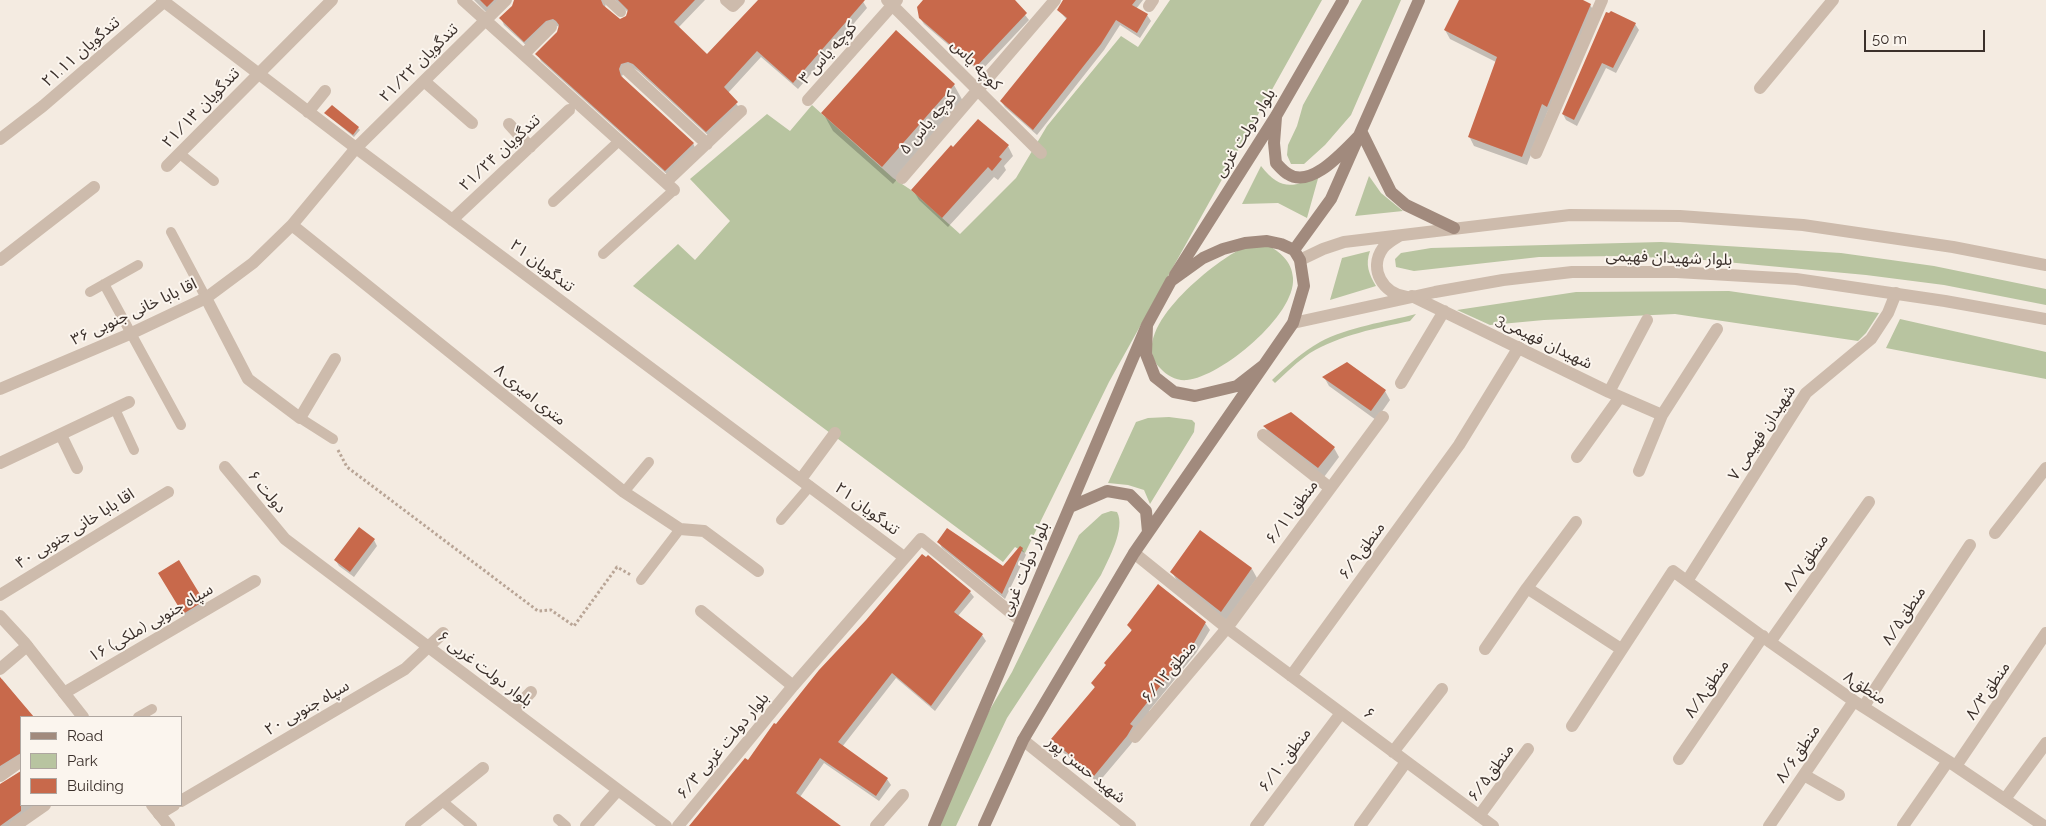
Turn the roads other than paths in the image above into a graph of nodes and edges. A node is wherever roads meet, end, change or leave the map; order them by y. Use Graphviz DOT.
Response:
graph roads {
  1 [pos="332,0"];
  2 [pos="464,0"];
  3 [pos="506,0"];
  4 [pos="608,0"];
  5 [pos="1055,0"];
  6 [pos="1343,0"];
  7 [pos="1418,0"];
  8 [pos="1602,0"];
  9 [pos="1833,0"];
  10 [pos="164,1"];
  11 [pos="892,2"];
  12 [pos="621,12"];
  13 [pos="485,20"];
  14 [pos="551,27"];
  15 [pos="524,54"];
  16 [pos="627,70"];
  17 [pos="258,73"];
  18 [pos="424,81"];
  19 [pos="1760,88"];
  20 [pos="978,90"];
  21 [pos="325,91"];
  22 [pos="808,100"];
  23 [pos="569,110"];
  24 [pos="308,112"];
  25 [pos="741,112"];
  26 [pos="1276,116"];
  27 [pos="472,123"];
  28 [pos="509,124"];
  29 [pos="1362,133"];
  30 [pos="0,139"];
  31 [pos="619,141"];
  32 [pos="707,144"];
  33 [pos="530,146"];
  34 [pos="356,148"];
  35 [pos="1041,153"];
  36 [pos="1536,153"];
  37 [pos="180,154"];
  38 [pos="167,166"];
  39 [pos="902,178"];
  40 [pos="214,181"];
  41 [pos="670,186"];
  42 [pos="94,187"];
  43 [pos="553,202"];
  44 [pos="452,220"];
  45 [pos="292,225"];
  46 [pos="1454,228"];
  47 [pos="171,232"];
  48 [pos="1401,234"];
  49 [pos="603,254"];
  50 [pos="1297,255"];
  51 [pos="0,260"];
  52 [pos="138,265"];
  53 [pos="2046,265"];
  54 [pos="1171,281"];
  55 [pos="104,284"];
  56 [pos="90,292"];
  57 [pos="1896,294"];
  58 [pos="1410,297"];
  59 [pos="206,298"];
  60 [pos="1444,312"];
  61 [pos="2046,319"];
  62 [pos="1647,320"];
  63 [pos="1294,323"];
  64 [pos="1147,325"];
  65 [pos="1717,329"];
  66 [pos="132,333"];
  67 [pos="1519,347"];
  68 [pos="334,359"];
  69 [pos="1264,365"];
  70 [pos="1401,383"];
  71 [pos="0,389"];
  72 [pos="1615,394"];
  73 [pos="129,402"];
  74 [pos="115,409"];
  75 [pos="1662,415"];
  76 [pos="1383,417"];
  77 [pos="300,418"];
  78 [pos="181,425"];
  79 [pos="835,433"];
  80 [pos="61,434"];
  81 [pos="1263,435"];
  82 [pos="333,440"];
  83 [pos="134,450"];
  84 [pos="1577,457"];
  85 [pos="649,462"];
  86 [pos="0,463"];
  87 [pos="225,467"];
  88 [pos="77,468"];
  89 [pos="2046,468"];
  90 [pos="1639,471"];
  91 [pos="805,482"];
  92 [pos="1330,488"];
  93 [pos="168,492"];
  94 [pos="624,492"];
  95 [pos="1869,502"];
  96 [pos="1070,507"];
  97 [pos="781,520"];
  98 [pos="1576,522"];
  99 [pos="680,529"];
  100 [pos="1148,532"];
  101 [pos="1995,533"];
  102 [pos="285,539"];
  103 [pos="1970,545"];
  104 [pos="1134,553"];
  105 [pos="904,557"];
  106 [pos="758,571"];
  107 [pos="641,580"];
  108 [pos="255,581"];
  109 [pos="1687,581"];
  110 [pos="1526,588"];
  111 [pos="0,595"];
  112 [pos="702,611"];
  113 [pos="0,616"];
  114 [pos="1021,621"];
  115 [pos="1226,628"];
  116 [pos="2046,633"];
  117 [pos="443,634"];
  118 [pos="1766,639"];
  119 [pos="27,646"];
  120 [pos="429,648"];
  121 [pos="1485,649"];
  122 [pos="1620,649"];
  123 [pos="0,669"];
  124 [pos="1291,676"];
  125 [pos="794,686"];
  126 [pos="1442,689"];
  127 [pos="531,692"];
  128 [pos="64,693"];
  129 [pos="1859,704"];
  130 [pos="152,709"];
  131 [pos="513,710"];
  132 [pos="1340,713"];
  133 [pos="82,716"];
  134 [pos="140,716"];
  135 [pos="1572,726"];
  136 [pos="1136,737"];
  137 [pos="1023,740"];
  138 [pos="2046,743"];
  139 [pos="1528,749"];
  140 [pos="1393,752"];
  141 [pos="1679,760"];
  142 [pos="20,762"];
  143 [pos="1406,762"];
  144 [pos="1952,763"];
  145 [pos="483,768"];
  146 [pos="1804,775"];
  147 [pos="0,776"];
  148 [pos="618,790"];
  149 [pos="903,795"];
  150 [pos="1838,795"];
  151 [pos="2005,799"];
  152 [pos="182,800"];
  153 [pos="442,801"];
  154 [pos="44,806"];
  155 [pos="170,806"];
  156 [pos="156,809"];
  157 [pos="1479,816"];
  158 [pos="558,819"];
  159 [pos="2037,824"];
  160 [pos="15,826"];
  161 [pos="169,826"];
  162 [pos="411,826"];
  163 [pos="472,826"];
  164 [pos="566,826"];
  165 [pos="586,826"];
  166 [pos="666,826"];
  167 [pos="678,826"];
  168 [pos="876,826"];
  169 [pos="934,826"];
  170 [pos="984,826"];
  171 [pos="1130,826"];
  172 [pos="1256,826"];
  173 [pos="1360,826"];
  174 [pos="1492,826"];
  175 [pos="1769,826"];
  176 [pos="1903,826"];
  1 -- 17 [label="street, ۲۱/۱۳ تندگویان"];
  2 -- 13 [label="street"];
  3 -- 13 [label="street, ۲۱/۲۲ تندگویان"];
  4 -- 12 [label="lane"];
  5 -- 20 [label="street, کوچه یاس ۵"];
  6 -- 26 [label="main road, بلوار دولت غربی"];
  7 -- 29 [label="main road"];
  8 -- 36 [label="street"];
  9 -- 19 [label="street"];
  10 -- 17 [label="street, ۲۱ تندگویان"];
  10 -- 30 [label="street, ۲۱.۱۱ تندگویان"];
  11 -- 20 [label="street, کوچه یاس"];
  11 -- 22 [label="street, کوچه یاس ۳"];
  13 -- 15 [label="street"];
  13 -- 18 [label="street, ۲۱/۲۲ تندگویان"];
  14 -- 15 [label="street"];
  15 -- 31 [label="street"];
  16 -- 32 [label="street"];
  17 -- 24 [label="street, ۲۱ تندگویان"];
  17 -- 37 [label="street, ۲۱/۱۳ تندگویان"];
  18 -- 27 [label="street"];
  18 -- 34 [label="street, ۲۱/۲۲ تندگویان"];
  20 -- 35 [label="street, کوچه یاس"];
  20 -- 39 [label="street, کوچه یاس ۵"];
  21 -- 24 [label="street"];
  23 -- 33 [label="street, ۲۱/۲۴ تندگویان"];
  24 -- 34 [label="street, ۲۱ تندگویان"];
  25 -- 32 [label="street"];
  26 -- 29 [label="main road"];
  26 -- 54 [label="main road, بلوار دولت غربی"];
  28 -- 33 [label="street"];
  29 -- 46 [label="main road"];
  29 -- 50 [label="main road"];
  31 -- 41 [label="street"];
  31 -- 43 [label="lane"];
  32 -- 41 [label="street"];
  33 -- 44 [label="street, ۲۱/۲۴ تندگویان"];
  34 -- 44 [label="street, ۲۱ تندگویان"];
  34 -- 45 [label="street, ۲۱/۲۲ تندگویان"];
  37 -- 38 [label="street, ۲۱/۱۳ تندگویان"];
  37 -- 40 [label="lane"];
  41 -- 49 [label="lane"];
  42 -- 51 [label="street"];
  44 -- 91 [label="street, ۲۱ تندگویان"];
  45 -- 59 [label="street, ۳۶ اقا بابا خانی جنوبی"];
  45 -- 94 [label="street, ۸ متری امیری"];
  46 -- 48 [label="street"];
  46 -- 53 [label="street"];
  47 -- 59 [label="lane"];
  48 -- 50 [label="street"];
  48 -- 58 [label="street, 3شهیدان فهیمی"];
  50 -- 54 [label="main road"];
  50 -- 63 [label="main road"];
  52 -- 55 [label="lane"];
  54 -- 64 [label="main road"];
  55 -- 56 [label="lane"];
  55 -- 66 [label="lane"];
  57 -- 58 [label="street, بلوار شهیدان فهیمی"];
  57 -- 61 [label="street, بلوار شهیدان فهیمی"];
  57 -- 109 [label="street, شهیدان فهیمی ۷"];
  58 -- 60 [label="street, 3شهیدان فهیمی"];
  58 -- 63 [label="street, بلوار شهیدان فهیمی"];
  59 -- 66 [label="street, ۳۶ اقا بابا خانی جنوبی"];
  59 -- 77 [label="street"];
  60 -- 67 [label="street, 3شهیدان فهیمی"];
  60 -- 70 [label="street"];
  62 -- 72 [label="street"];
  63 -- 69 [label="main road"];
  64 -- 69 [label="main road"];
  64 -- 96 [label="main road, بلوار دولت غربی"];
  65 -- 75 [label="street"];
  66 -- 71 [label="street, ۳۶ اقا بابا خانی جنوبی"];
  66 -- 78 [label="lane"];
  67 -- 72 [label="street, 3شهیدان فهیمی"];
  67 -- 124 [label="street, منطق۶/۹"];
  68 -- 77 [label="street"];
  69 -- 100 [label="main road"];
  72 -- 75 [label="street, 3شهیدان فهیمی"];
  72 -- 84 [label="street"];
  73 -- 74 [label="street"];
  74 -- 80 [label="street"];
  74 -- 83 [label="lane"];
  75 -- 90 [label="street"];
  76 -- 92 [label="street, منطق۶/۱۱"];
  77 -- 82 [label="lane"];
  79 -- 91 [label="street"];
  80 -- 86 [label="street"];
  80 -- 88 [label="street"];
  81 -- 92 [label="street"];
  85 -- 94 [label="lane"];
  87 -- 102 [label="street, ۶ دولت"];
  89 -- 101 [label="street"];
  91 -- 97 [label="lane"];
  91 -- 105 [label="street, ۲۱ تندگویان"];
  92 -- 115 [label="street, منطق۶/۱۱"];
  93 -- 111 [label="street, ۴۰ اقا بابا خانی جنوبی"];
  94 -- 99 [label="street, ۸ متری امیری"];
  95 -- 118 [label="street, منطق۸/۷"];
  96 -- 100 [label="main road"];
  96 -- 114 [label="main road, بلوار دولت غربی"];
  98 -- 110 [label="street"];
  99 -- 106 [label="street, ۸ متری امیری"];
  99 -- 107 [label="lane"];
  100 -- 104 [label="main road"];
  102 -- 120 [label="street, بلوار دولت غربی ۶"];
  103 -- 129 [label="street, منطق۸/۵"];
  104 -- 115 [label="street, ۶"];
  104 -- 137 [label="main road"];
  105 -- 114 [label="street, بلوار دولت غربی ۶/۳"];
  105 -- 125 [label="street, بلوار دولت غربی ۶/۳"];
  108 -- 128 [label="street, ۱۶ سپاه جنوبی (ملکی)"];
  109 -- 118 [label="street, منطق۸"];
  109 -- 122 [label="street, منطق۸"];
  110 -- 121 [label="street"];
  110 -- 122 [label="street"];
  112 -- 125 [label="street"];
  113 -- 119 [label="street"];
  114 -- 169 [label="main road, بلوار دولت غربی"];
  115 -- 124 [label="street, ۶"];
  115 -- 136 [label="street, منطق۶/۱۲"];
  116 -- 144 [label="street, منطق۸/۳"];
  117 -- 120 [label="street, ۲۰ سپاه جنوبی"];
  118 -- 129 [label="street, منطق۸"];
  118 -- 141 [label="street, منطق۸/۸"];
  119 -- 123 [label="street"];
  119 -- 128 [label="street"];
  120 -- 131 [label="street, بلوار دولت غربی ۶"];
  120 -- 152 [label="street, ۲۰ سپاه جنوبی"];
  122 -- 135 [label="street"];
  124 -- 132 [label="street, ۶"];
  125 -- 167 [label="street, بلوار دولت غربی ۶/۳"];
  126 -- 140 [label="street"];
  127 -- 131 [label="street"];
  128 -- 133 [label="street"];
  129 -- 144 [label="street, منطق۸"];
  129 -- 146 [label="street, منطق۸/۶"];
  130 -- 134 [label="lane"];
  131 -- 148 [label="street, بلوار دولت غربی ۶"];
  132 -- 140 [label="street, ۶"];
  132 -- 172 [label="street, منطق۶/۱۰"];
  137 -- 170 [label="main road"];
  137 -- 171 [label="street, شهید حسن پور"];
  138 -- 151 [label="street"];
  139 -- 157 [label="street, منطق۶/۵"];
  140 -- 143 [label="street, ۶"];
  142 -- 147 [label="street"];
  143 -- 157 [label="street, ۶"];
  143 -- 173 [label="street"];
  144 -- 151 [label="street, منطق۸"];
  144 -- 176 [label="street, منطق۸/۳"];
  145 -- 153 [label="street"];
  146 -- 150 [label="street"];
  146 -- 175 [label="street, منطق۸/۶"];
  148 -- 165 [label="street"];
  148 -- 166 [label="street, بلوار دولت غربی ۶"];
  149 -- 168 [label="street"];
  151 -- 159 [label="street, منطق۸"];
  153 -- 162 [label="street"];
  153 -- 163 [label="lane"];
  154 -- 160 [label="street"];
  155 -- 156 [label="street"];
  156 -- 161 [label="street"];
  157 -- 174 [label="street, ۶"];
  158 -- 164 [label="lane"];
}
